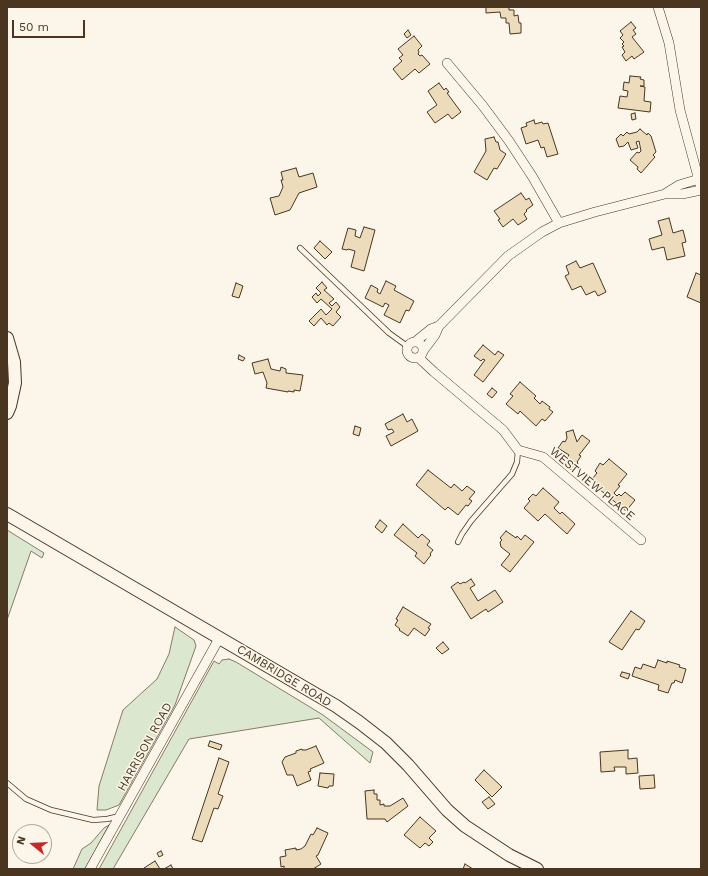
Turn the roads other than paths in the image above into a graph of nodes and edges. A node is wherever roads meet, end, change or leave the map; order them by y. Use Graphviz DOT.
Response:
graph roads {
  1 [pos="658,7"];
  2 [pos="447,63"];
  3 [pos="700,186"];
  4 [pos="559,223"];
  5 [pos="300,248"];
  6 [pos="439,326"];
  7 [pos="7,338"];
  8 [pos="411,344"];
  9 [pos="421,354"];
  10 [pos="7,413"];
  11 [pos="518,450"];
  12 [pos="7,514"];
  13 [pos="641,540"];
  14 [pos="458,542"];
  15 [pos="220,638"];
  16 [pos="7,783"];
  17 [pos="120,816"];
  18 [pos="90,869"];
  19 [pos="537,869"];
  1 -- 3 [label="street"];
  2 -- 4 [label="street"];
  3 -- 4 [label="street"];
  4 -- 6 [label="street"];
  5 -- 8 [label="lane"];
  6 -- 8 [label="street"];
  6 -- 9 [label="street"];
  7 -- 10 [label="main road"];
  8 -- 9 [label="street"];
  8 -- 9 [label="street"];
  9 -- 11 [label="street"];
  11 -- 13 [label="street, WESTVIEW PLACE"];
  11 -- 14 [label="lane"];
  12 -- 15 [label="main road, CAMBRIDGE ROAD"];
  15 -- 17 [label="street, HARRISON ROAD"];
  15 -- 19 [label="main road, CAMBRIDGE ROAD"];
  16 -- 17 [label="lane"];
  17 -- 18 [label="street, HARRISON ROAD"];
}
